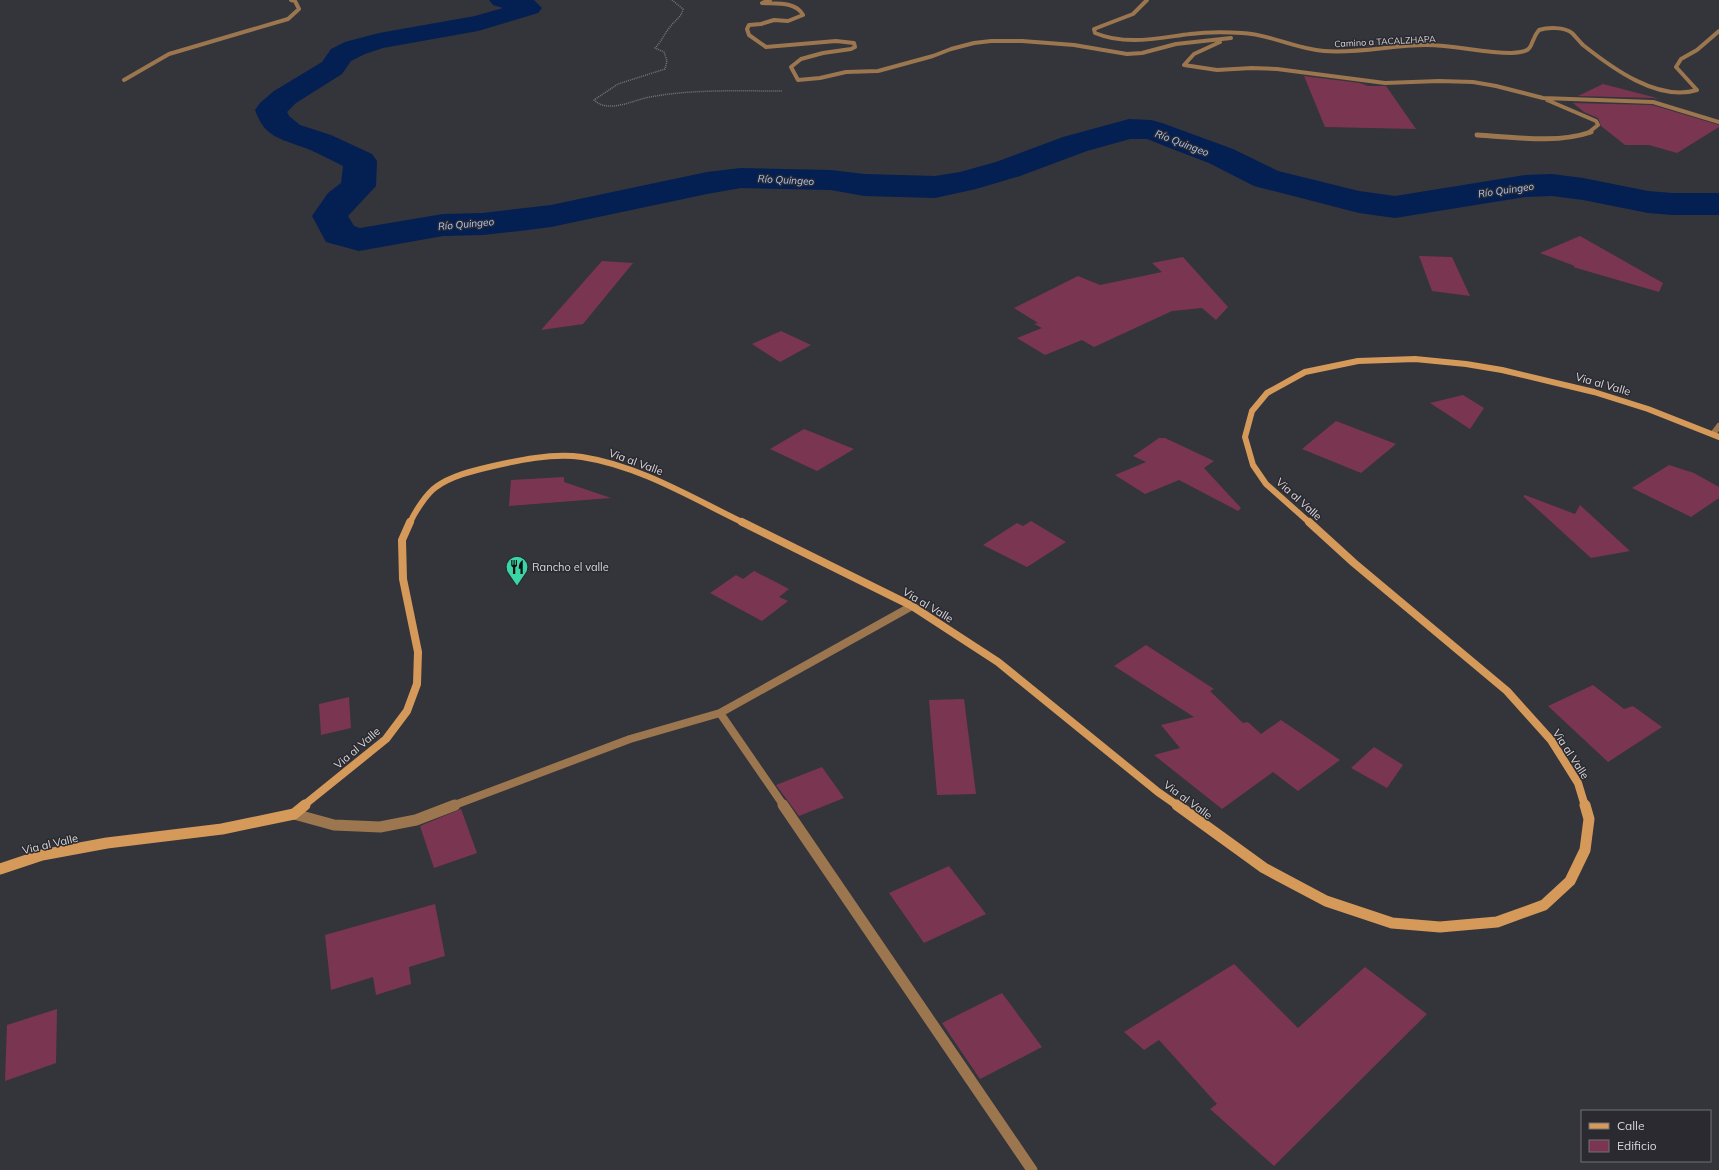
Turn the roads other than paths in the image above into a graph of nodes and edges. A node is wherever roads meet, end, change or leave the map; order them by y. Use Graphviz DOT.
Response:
graph roads {
  1 [pos="291,0"];
  2 [pos="770,0"];
  3 [pos="1147,0"];
  4 [pos="1719,31"];
  5 [pos="1262,34"];
  6 [pos="1231,38"];
  7 [pos="124,80"];
  8 [pos="1542,98"];
  9 [pos="1719,122"];
  10 [pos="1478,136"];
  11 [pos="1719,426"];
  12 [pos="1716,436"];
  13 [pos="912,606"];
  14 [pos="720,713"];
  15 [pos="294,814"];
  16 [pos="0,869"];
  17 [pos="1032,1170"];
  1 -- 7 [label="street"];
  2 -- 6 [label="street"];
  3 -- 5 [label="street, Camino a TACALZHAPA"];
  4 -- 5 [label="street, Camino a TACALZHAPA"];
  5 -- 6 [label="street"];
  6 -- 8 [label="street"];
  8 -- 9 [label="street"];
  8 -- 10 [label="street"];
  11 -- 12 [label="street"];
  12 -- 13 [label="main road, Via al Valle"];
  13 -- 14 [label="street"];
  13 -- 15 [label="main road, Via al Valle"];
  14 -- 15 [label="street"];
  14 -- 17 [label="street"];
  15 -- 16 [label="main road, Via al Valle"];
}
